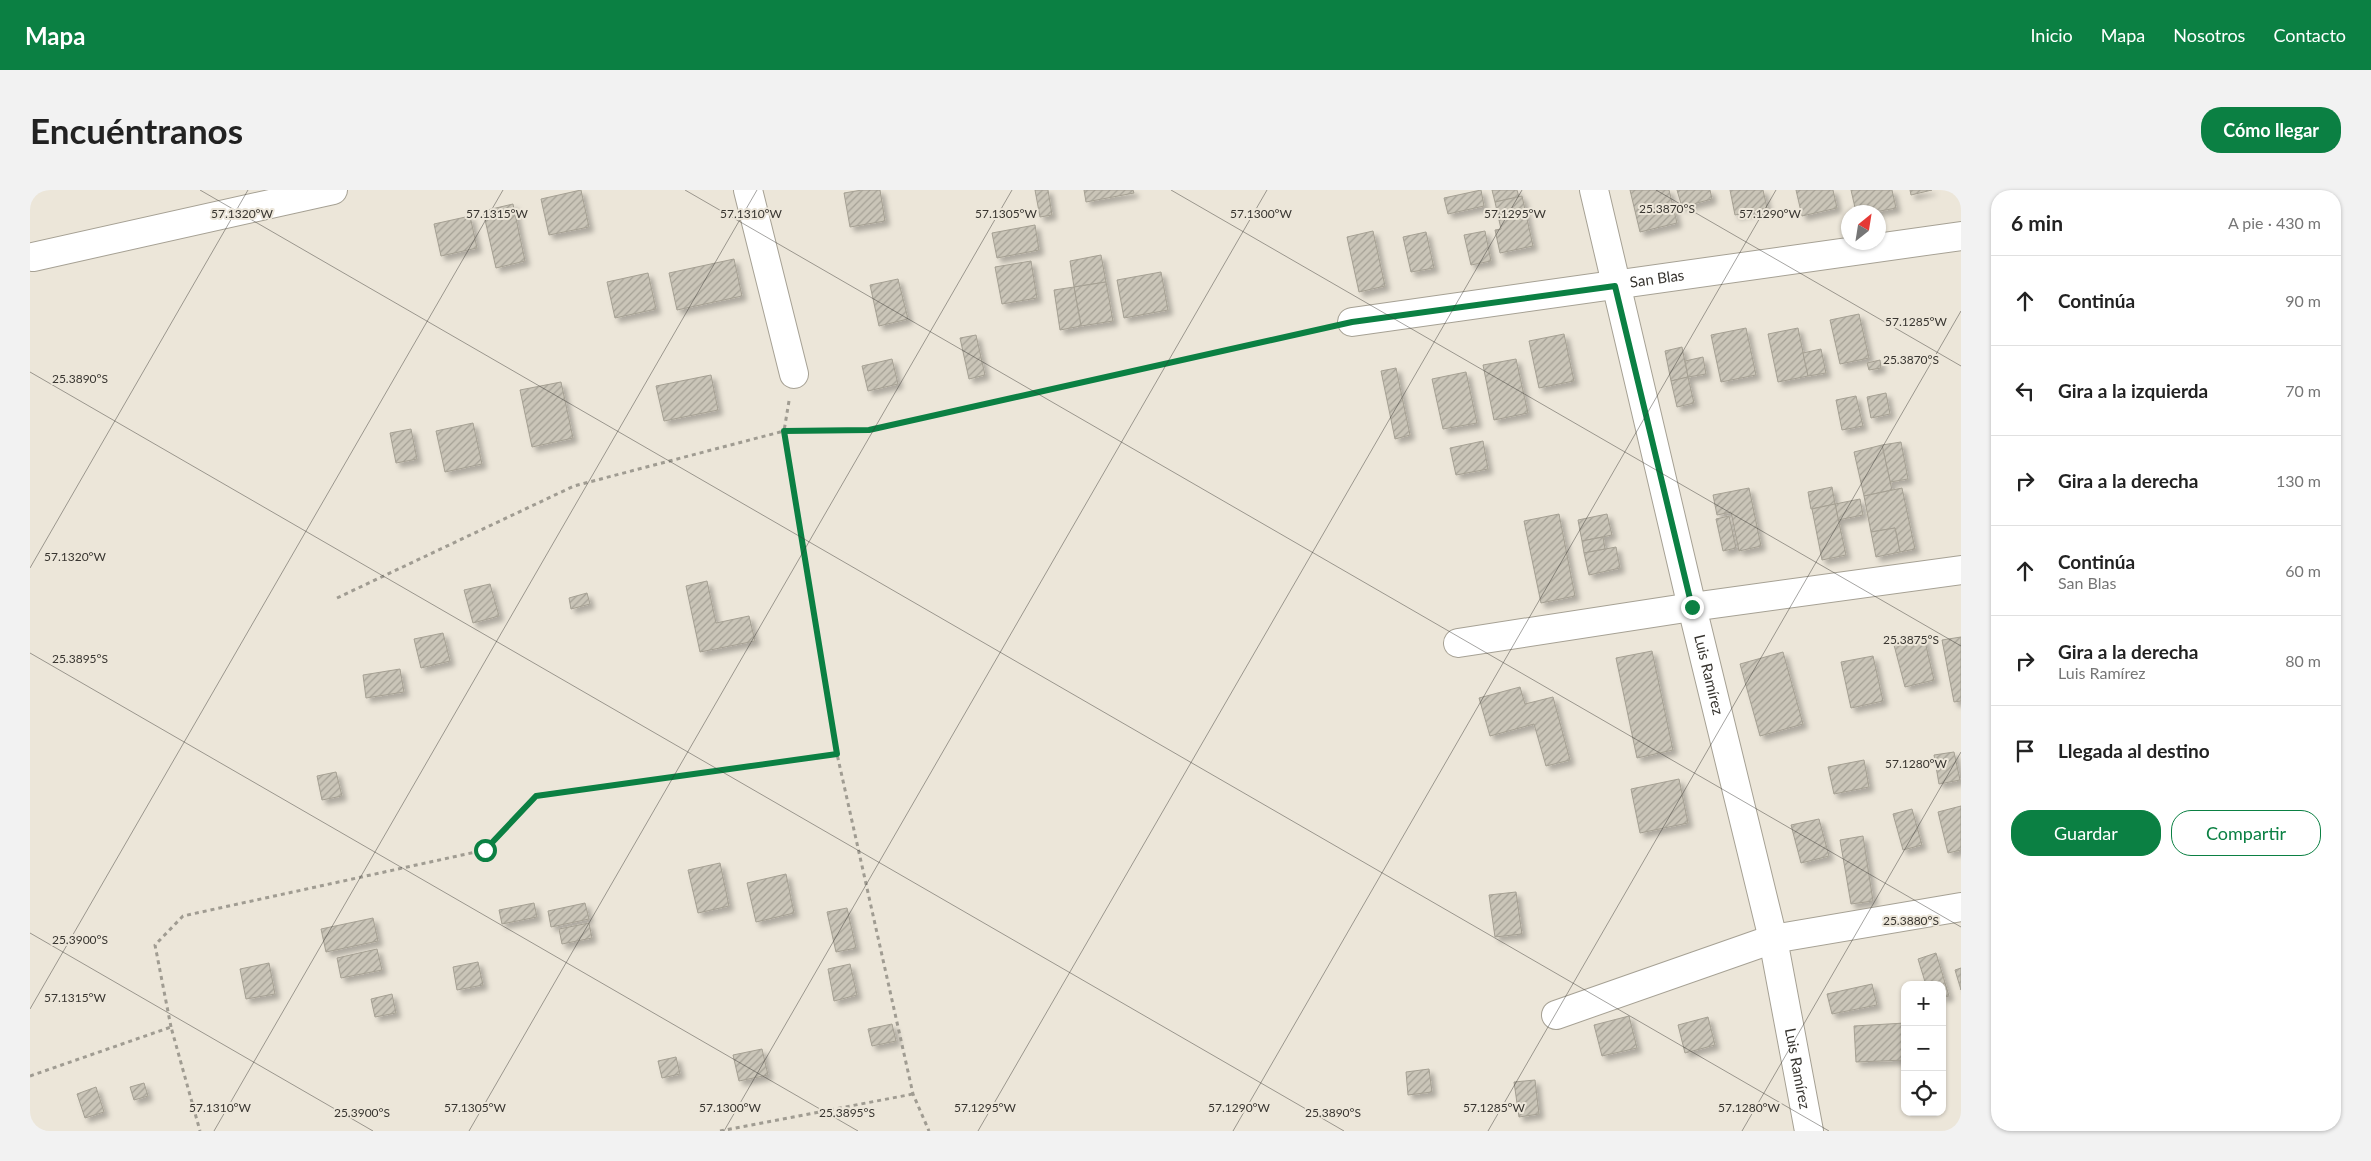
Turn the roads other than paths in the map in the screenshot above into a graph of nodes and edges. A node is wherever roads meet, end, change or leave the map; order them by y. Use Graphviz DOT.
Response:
graph roads {
  1 [pos="333,190"];
  2 [pos="748,190"];
  3 [pos="1594,190"];
  4 [pos="1961,236"];
  5 [pos="34,257"];
  6 [pos="1615,286"];
  7 [pos="1352,322"];
  8 [pos="794,374"];
  9 [pos="1961,570"];
  10 [pos="1692,607"];
  11 [pos="1458,643"];
  12 [pos="1961,907"];
  13 [pos="1773,939"];
  14 [pos="1556,1015"];
  15 [pos="1809,1131"];
  1 -- 5 [label="street"];
  2 -- 8 [label="street"];
  3 -- 6 [label="street, Luis Ramírez"];
  4 -- 6 [label="street, San Blas"];
  6 -- 7 [label="street, San Blas"];
  6 -- 10 [label="street, Luis Ramírez"];
  9 -- 10 [label="street"];
  10 -- 11 [label="street"];
  10 -- 13 [label="street, Luis Ramírez"];
  12 -- 13 [label="street"];
  13 -- 14 [label="street"];
  13 -- 15 [label="street, Luis Ramírez"];
}
